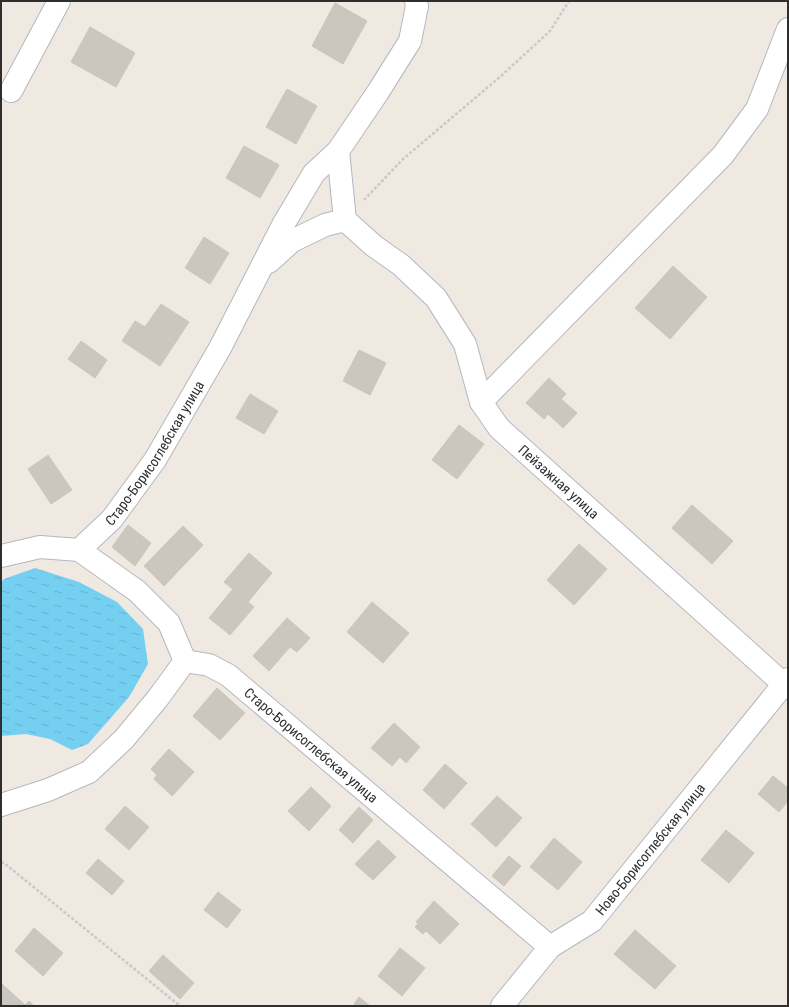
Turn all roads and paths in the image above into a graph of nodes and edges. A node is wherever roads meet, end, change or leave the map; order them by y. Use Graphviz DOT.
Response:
graph roads {
  1 [pos="59,1"];
  2 [pos="416,1"];
  3 [pos="569,1"];
  4 [pos="788,29"];
  5 [pos="11,91"];
  6 [pos="338,151"];
  7 [pos="345,220"];
  8 [pos="259,270"];
  9 [pos="481,402"];
  10 [pos="79,550"];
  11 [pos="1,556"];
  12 [pos="185,661"];
  13 [pos="786,683"];
  14 [pos="1,805"];
  15 [pos="1,862"];
  16 [pos="550,947"];
  17 [pos="180,1006"];
  18 [pos="502,1006"];
  1 -- 5 [label="street"];
  2 -- 6 [label="street, Старо-Борисоглебская улица"];
  3 -- 7 [label="path"];
  4 -- 9 [label="street"];
  6 -- 7 [label="street"];
  6 -- 8 [label="street, Старо-Борисоглебская улица"];
  7 -- 8 [label="street"];
  7 -- 9 [label="street, Пейзажная улица"];
  8 -- 10 [label="street, Старо-Борисоглебская улица"];
  9 -- 13 [label="street, Пейзажная улица"];
  10 -- 11 [label="street"];
  10 -- 12 [label="street"];
  12 -- 14 [label="street"];
  12 -- 16 [label="street, Старо-Борисоглебская улица"];
  13 -- 16 [label="street, Ново-Борисоглебская улица"];
  15 -- 17 [label="path"];
  16 -- 18 [label="street, Ново-Борисоглебская улица"];
}
